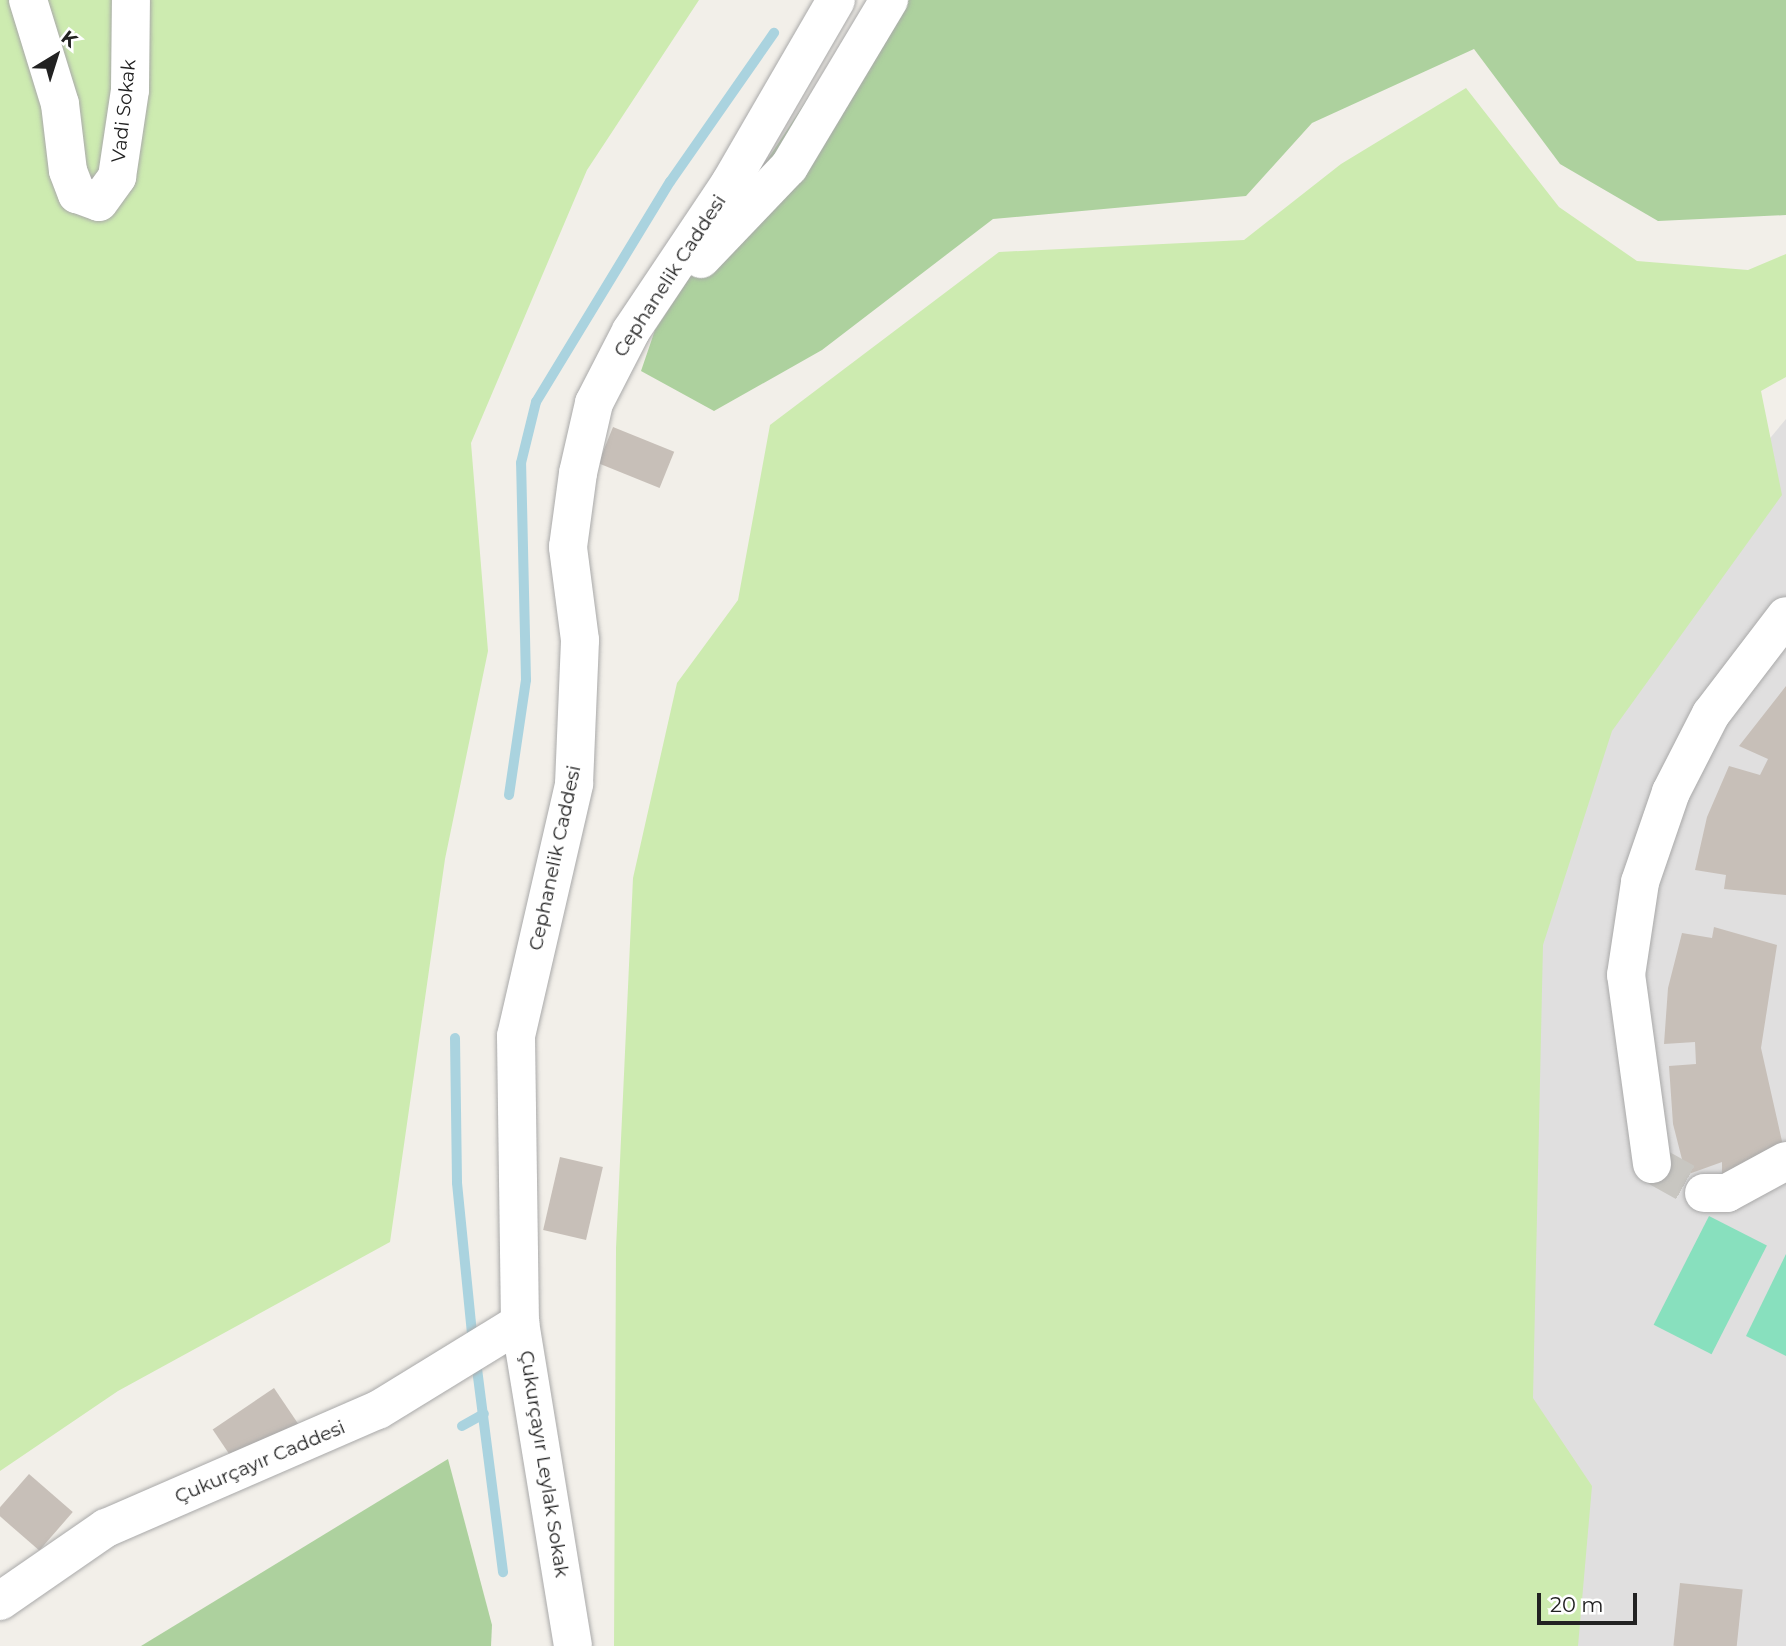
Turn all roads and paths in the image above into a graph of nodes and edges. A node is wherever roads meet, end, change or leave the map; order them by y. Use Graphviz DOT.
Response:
graph roads {
  1 [pos="27,0"];
  2 [pos="131,0"];
  3 [pos="836,0"];
  4 [pos="889,0"];
  5 [pos="631,331"];
  6 [pos="1786,616"];
  7 [pos="1786,1161"];
  8 [pos="1652,1164"];
  9 [pos="1704,1193"];
  10 [pos="509,1333"];
  11 [pos="0,1601"];
  12 [pos="573,1646"];
  1 -- 2 [label="street, Vadi Sokak"];
  3 -- 5 [label="street, Cephanelik Caddesi"];
  4 -- 5 [label="street"];
  5 -- 10 [label="street, Cephanelik Caddesi"];
  6 -- 8 [label="street"];
  7 -- 9 [label="street"];
  10 -- 11 [label="street, Çukurçayır Caddesi"];
  10 -- 12 [label="street, Çukurçayır Leylak Sokak"];
}
